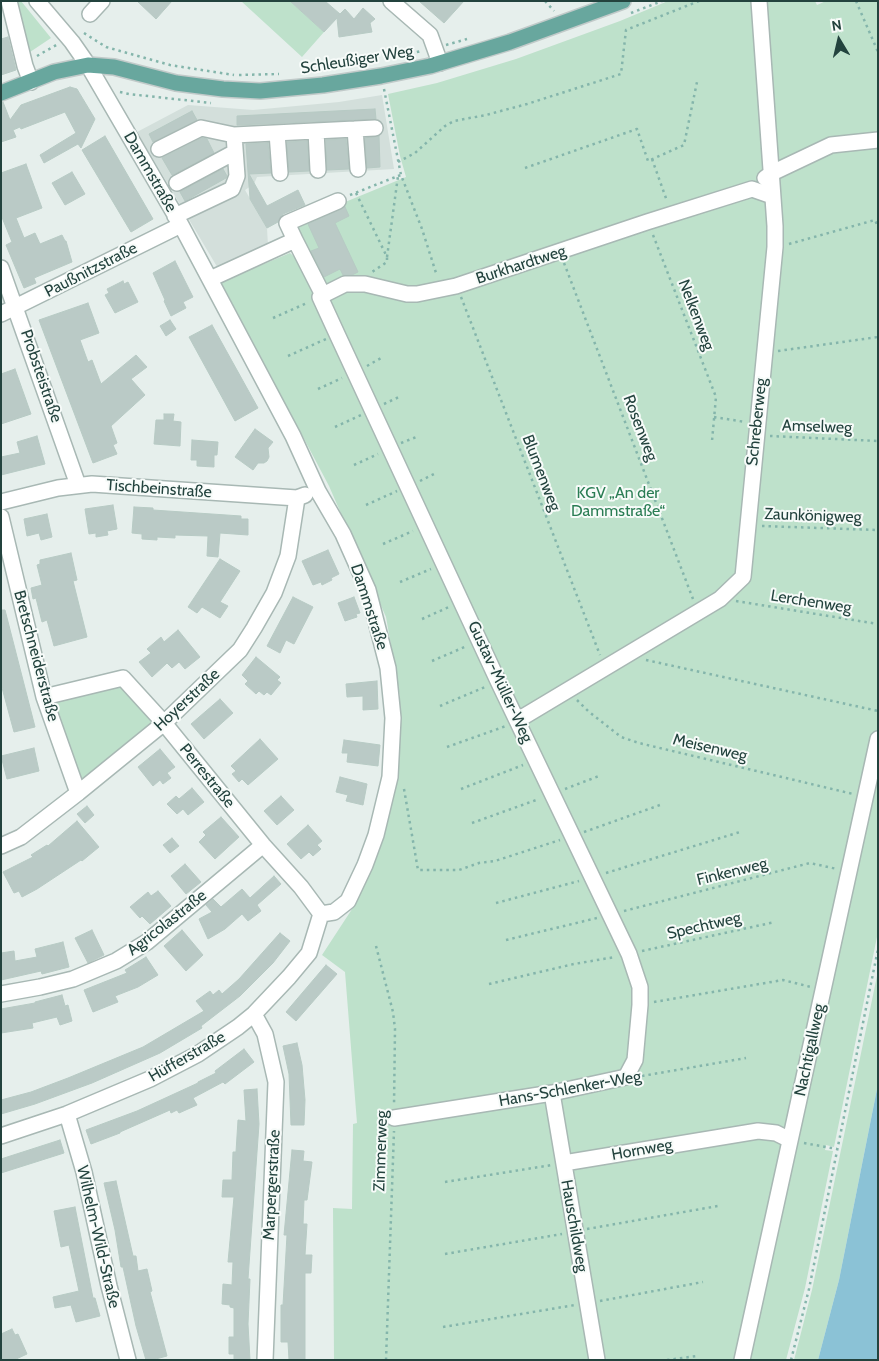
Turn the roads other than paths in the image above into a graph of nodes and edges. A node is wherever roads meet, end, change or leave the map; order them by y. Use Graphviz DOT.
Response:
graph roads {
  1 [pos="8,1"];
  2 [pos="37,1"];
  3 [pos="102,1"];
  4 [pos="391,1"];
  5 [pos="623,1"];
  6 [pos="759,1"];
  7 [pos="90,14"];
  8 [pos="440,63"];
  9 [pos="88,65"];
  10 [pos="31,82"];
  11 [pos="1,93"];
  12 [pos="376,128"];
  13 [pos="355,129"];
  14 [pos="316,131"];
  15 [pos="278,133"];
  16 [pos="234,135"];
  17 [pos="878,140"];
  18 [pos="159,149"];
  19 [pos="235,152"];
  20 [pos="358,169"];
  21 [pos="318,170"];
  22 [pos="280,173"];
  23 [pos="772,173"];
  24 [pos="176,183"];
  25 [pos="752,189"];
  26 [pos="772,196"];
  27 [pos="338,201"];
  28 [pos="178,221"];
  29 [pos="295,240"];
  30 [pos="1,268"];
  31 [pos="210,279"];
  32 [pos="322,296"];
  33 [pos="16,307"];
  34 [pos="1,314"];
  35 [pos="78,485"];
  36 [pos="318,491"];
  37 [pos="297,498"];
  38 [pos="1,502"];
  39 [pos="1,517"];
  40 [pos="44,697"];
  41 [pos="518,720"];
  42 [pos="164,723"];
  43 [pos="878,739"];
  44 [pos="78,793"];
  45 [pos="263,845"];
  46 [pos="1,846"];
  47 [pos="321,914"];
  48 [pos="1,994"];
  49 [pos="254,1014"];
  50 [pos="626,1077"];
  51 [pos="552,1093"];
  52 [pos="67,1114"];
  53 [pos="394,1118"];
  54 [pos="1,1136"];
  55 [pos="790,1140"];
  56 [pos="564,1163"];
  57 [pos="128,1360"];
  58 [pos="265,1360"];
  59 [pos="597,1360"];
  60 [pos="742,1360"];
  1 -- 10 [label="street"];
  2 -- 9 [label="street, Dammstraße"];
  3 -- 7 [label="street"];
  4 -- 8 [label="street"];
  5 -- 8 [label="main road, Schleußiger Weg"];
  6 -- 23 [label="street, Schreberweg"];
  8 -- 9 [label="main road, Schleußiger Weg"];
  9 -- 10 [label="main road, Schleußiger Weg"];
  9 -- 28 [label="street, Dammstraße"];
  10 -- 11 [label="main road, Schleußiger Weg"];
  12 -- 13 [label="street"];
  13 -- 14 [label="street"];
  13 -- 20 [label="street"];
  14 -- 15 [label="street"];
  14 -- 21 [label="street"];
  15 -- 16 [label="street"];
  15 -- 22 [label="street"];
  16 -- 18 [label="street"];
  16 -- 19 [label="street, Paußnitzstraße"];
  17 -- 23 [label="street, Burkhardtweg"];
  19 -- 24 [label="street"];
  19 -- 28 [label="street, Paußnitzstraße"];
  23 -- 25 [label="street, Burkhardtweg"];
  23 -- 26 [label="street, Schreberweg"];
  25 -- 26 [label="street"];
  25 -- 32 [label="street, Burkhardtweg"];
  26 -- 41 [label="street, Schreberweg"];
  27 -- 29 [label="street"];
  28 -- 31 [label="street, Dammstraße"];
  28 -- 33 [label="street, Paußnitzstraße"];
  29 -- 31 [label="street"];
  29 -- 32 [label="street"];
  30 -- 33 [label="street, Probsteistraße"];
  31 -- 36 [label="street, Dammstraße"];
  32 -- 41 [label="street, Gustav-Müller-Weg"];
  33 -- 34 [label="street, Paußnitzstraße"];
  33 -- 35 [label="street, Probsteistraße"];
  35 -- 37 [label="street, Tischbeinstraße"];
  35 -- 38 [label="street, Tischbeinstraße"];
  36 -- 37 [label="street, Tischbeinstraße"];
  36 -- 47 [label="street, Dammstraße"];
  37 -- 42 [label="street, Hoyerstraße"];
  39 -- 40 [label="street, Bretschneiderstraße"];
  40 -- 42 [label="street, Perrestraße"];
  40 -- 44 [label="street, Bretschneiderstraße"];
  41 -- 50 [label="street, Gustav-Müller-Weg"];
  42 -- 44 [label="street, Hoyerstraße"];
  42 -- 45 [label="street, Perrestraße"];
  43 -- 55 [label="street, Nachtigallweg"];
  44 -- 46 [label="street, Hoyerstraße"];
  45 -- 47 [label="street, Perrestraße"];
  45 -- 48 [label="street, Agricolastraße"];
  47 -- 49 [label="street, Hüfferstraße"];
  49 -- 52 [label="street, Hüfferstraße"];
  49 -- 58 [label="street, Marpergerstraße"];
  50 -- 51 [label="street, Hans-Schlenker-Weg"];
  51 -- 53 [label="street, Hans-Schlenker-Weg"];
  51 -- 56 [label="street, Hauschildweg"];
  52 -- 54 [label="street, Hüfferstraße"];
  52 -- 57 [label="street, Wilhelm-Wild-Straße"];
  55 -- 56 [label="street, Hornweg"];
  55 -- 60 [label="street, Nachtigallweg"];
  56 -- 59 [label="street, Hauschildweg"];
}
